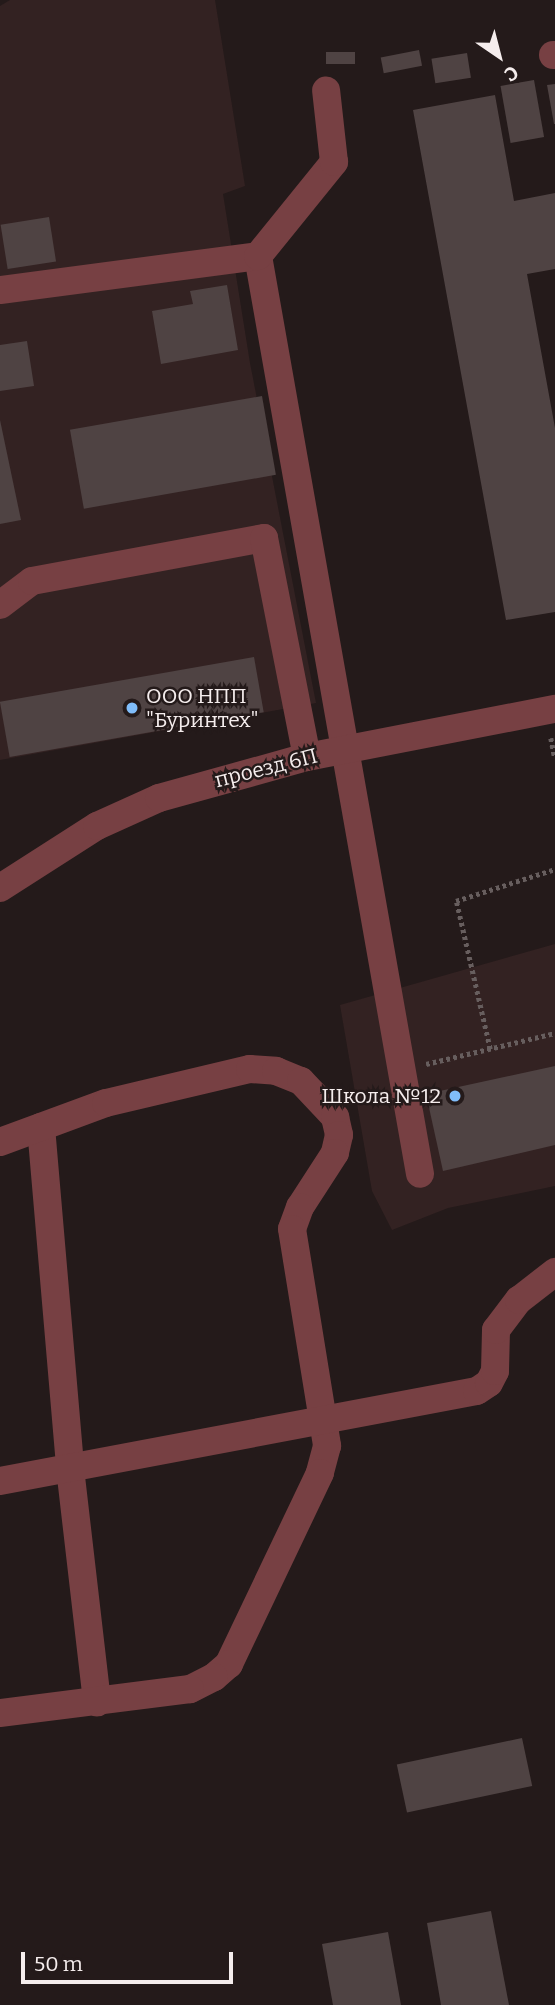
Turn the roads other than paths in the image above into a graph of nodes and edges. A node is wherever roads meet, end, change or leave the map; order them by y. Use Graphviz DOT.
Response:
graph roads {
  1 [pos="326,90"];
  2 [pos="258,256"];
  3 [pos="0,290"];
  4 [pos="0,605"];
  5 [pos="555,709"];
  6 [pos="345,749"];
  7 [pos="307,757"];
  8 [pos="0,888"];
  9 [pos="41,1127"];
  10 [pos="0,1142"];
  11 [pos="420,1174"];
  12 [pos="555,1272"];
  13 [pos="323,1420"];
  14 [pos="70,1468"];
  15 [pos="0,1481"];
  16 [pos="97,1702"];
  17 [pos="0,1713"];
  1 -- 2 [label="street"];
  2 -- 3 [label="street"];
  2 -- 6 [label="street"];
  4 -- 7 [label="street"];
  5 -- 6 [label="street, проезд 6П"];
  6 -- 7 [label="street, проезд 6П"];
  6 -- 11 [label="street"];
  7 -- 8 [label="street, проезд 6П"];
  9 -- 10 [label="street"];
  9 -- 13 [label="street"];
  9 -- 14 [label="street"];
  12 -- 13 [label="street"];
  13 -- 14 [label="street"];
  13 -- 16 [label="street"];
  14 -- 15 [label="street"];
  14 -- 16 [label="street"];
  16 -- 17 [label="street"];
}
